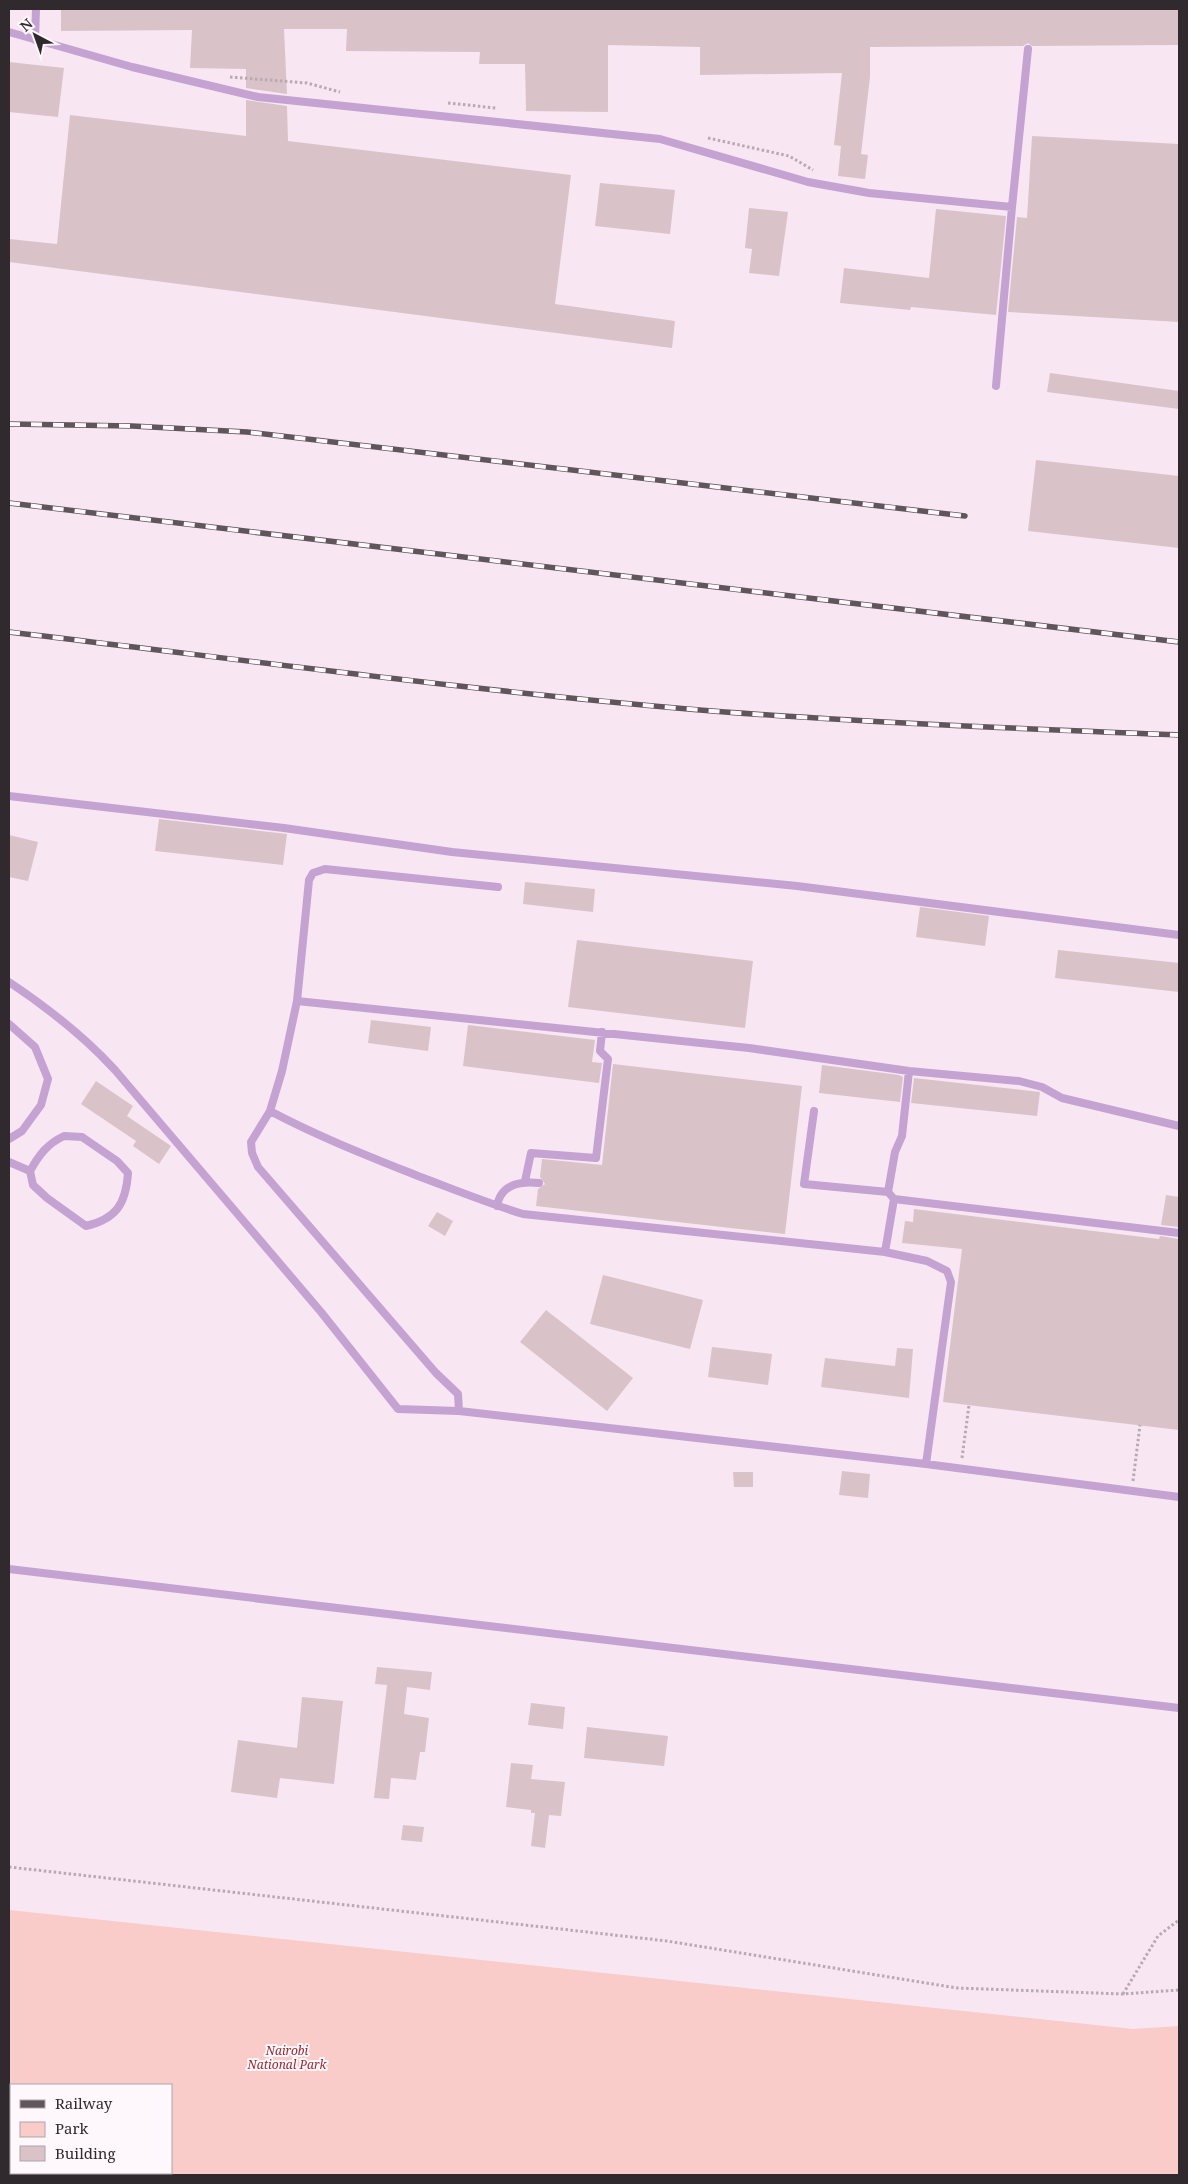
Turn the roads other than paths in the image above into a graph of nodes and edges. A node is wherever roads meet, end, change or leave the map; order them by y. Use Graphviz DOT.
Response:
graph roads {
  1 [pos="36,9"];
  2 [pos="9,32"];
  3 [pos="35,40"];
  4 [pos="1028,49"];
  5 [pos="1012,207"];
  6 [pos="996,386"];
  7 [pos="9,796"];
  8 [pos="498,887"];
  9 [pos="1179,935"];
  10 [pos="9,982"];
  11 [pos="297,1001"];
  12 [pos="9,1024"];
  13 [pos="602,1032"];
  14 [pos="909,1071"];
  15 [pos="270,1111"];
  16 [pos="814,1111"];
  17 [pos="1179,1126"];
  18 [pos="9,1139"];
  19 [pos="9,1162"];
  20 [pos="30,1171"];
  21 [pos="525,1181"];
  22 [pos="539,1183"];
  23 [pos="888,1192"];
  24 [pos="894,1199"];
  25 [pos="497,1206"];
  26 [pos="1179,1233"];
  27 [pos="885,1252"];
  28 [pos="460,1411"];
  29 [pos="926,1464"];
  30 [pos="1179,1497"];
  31 [pos="9,1569"];
  32 [pos="1179,1708"];
  1 -- 3 [label="lane"];
  2 -- 3 [label="lane"];
  3 -- 5 [label="lane"];
  4 -- 5 [label="lane"];
  5 -- 6 [label="lane"];
  7 -- 9 [label="lane"];
  8 -- 11 [label="lane"];
  10 -- 28 [label="lane"];
  11 -- 13 [label="lane"];
  11 -- 15 [label="lane"];
  12 -- 18 [label="lane"];
  13 -- 14 [label="lane"];
  13 -- 21 [label="lane"];
  14 -- 17 [label="lane"];
  14 -- 23 [label="lane"];
  15 -- 25 [label="lane"];
  15 -- 28 [label="lane"];
  16 -- 23 [label="lane"];
  19 -- 20 [label="lane"];
  20 -- 20 [label="lane"];
  21 -- 22 [label="lane"];
  21 -- 25 [label="lane"];
  23 -- 24 [label="lane"];
  24 -- 26 [label="lane"];
  24 -- 27 [label="lane"];
  25 -- 27 [label="lane"];
  27 -- 29 [label="lane"];
  28 -- 29 [label="lane"];
  29 -- 30 [label="lane"];
  31 -- 32 [label="lane"];
}
